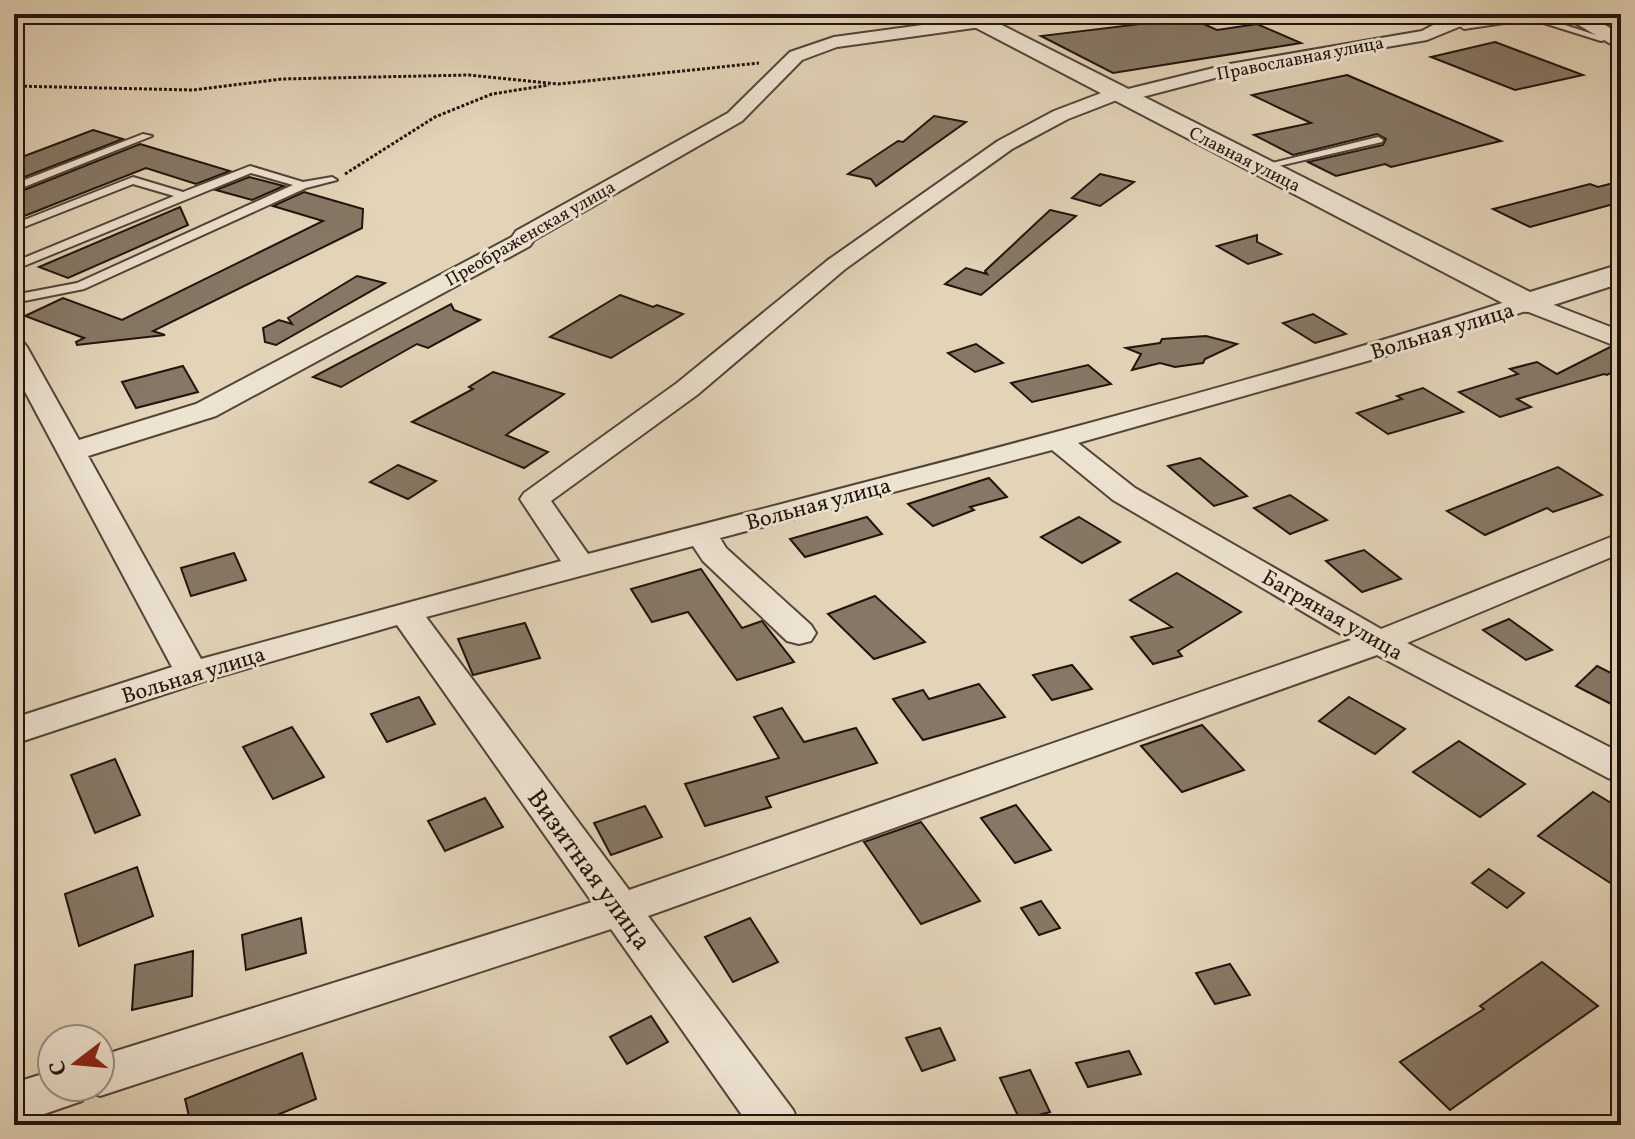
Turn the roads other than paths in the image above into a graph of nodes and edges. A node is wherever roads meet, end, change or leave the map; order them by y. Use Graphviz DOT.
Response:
graph roads {
  1 [pos="1570,14"];
  2 [pos="1526,15"];
  3 [pos="972,18"];
  4 [pos="1468,24"];
  5 [pos="1612,41"];
  6 [pos="1120,94"];
  7 [pos="147,136"];
  8 [pos="1378,140"];
  9 [pos="1261,167"];
  10 [pos="332,180"];
  11 [pos="303,185"];
  12 [pos="14,188"];
  13 [pos="184,196"];
  14 [pos="14,228"];
  15 [pos="14,266"];
  16 [pos="1621,273"];
  17 [pos="14,299"];
  18 [pos="1527,303"];
  19 [pos="1621,340"];
  20 [pos="14,347"];
  21 [pos="1057,440"];
  22 [pos="70,452"];
  23 [pos="702,534"];
  24 [pos="1621,542"];
  25 [pos="580,566"];
  26 [pos="405,612"];
  27 [pos="799,633"];
  28 [pos="1379,642"];
  29 [pos="192,673"];
  30 [pos="14,731"];
  31 [pos="1621,769"];
  32 [pos="619,910"];
  33 [pos="116,1071"];
  34 [pos="776,1125"];
  1 -- 5 [label="street"];
  2 -- 4 [label="lane"];
  2 -- 5 [label="lane"];
  3 -- 6 [label="street, Славная улица"];
  3 -- 22 [label="street, Преображенская улица"];
  4 -- 6 [label="street, Православная улица"];
  6 -- 9 [label="street, Славная улица"];
  6 -- 25 [label="street, Православная улица"];
  7 -- 12 [label="lane"];
  8 -- 9 [label="lane"];
  9 -- 18 [label="street, Славная улица"];
  10 -- 11 [label="lane"];
  11 -- 13 [label="lane"];
  11 -- 17 [label="lane"];
  13 -- 14 [label="lane"];
  13 -- 15 [label="lane"];
  16 -- 18 [label="street, Вольная улица"];
  18 -- 19 [label="street"];
  18 -- 21 [label="street, Вольная улица"];
  20 -- 22 [label="street"];
  21 -- 23 [label="street, Вольная улица"];
  21 -- 28 [label="street, Багряная улица"];
  22 -- 29 [label="street"];
  23 -- 25 [label="street, Вольная улица"];
  23 -- 27 [label="street"];
  24 -- 28 [label="street"];
  25 -- 26 [label="street, Вольная улица"];
  26 -- 29 [label="street, Вольная улица"];
  26 -- 32 [label="street, Визитная улица"];
  28 -- 31 [label="street, Багряная улица"];
  28 -- 32 [label="street"];
  29 -- 30 [label="street, Вольная улица"];
  32 -- 33 [label="street"];
  32 -- 34 [label="street, Визитная улица"];
}
